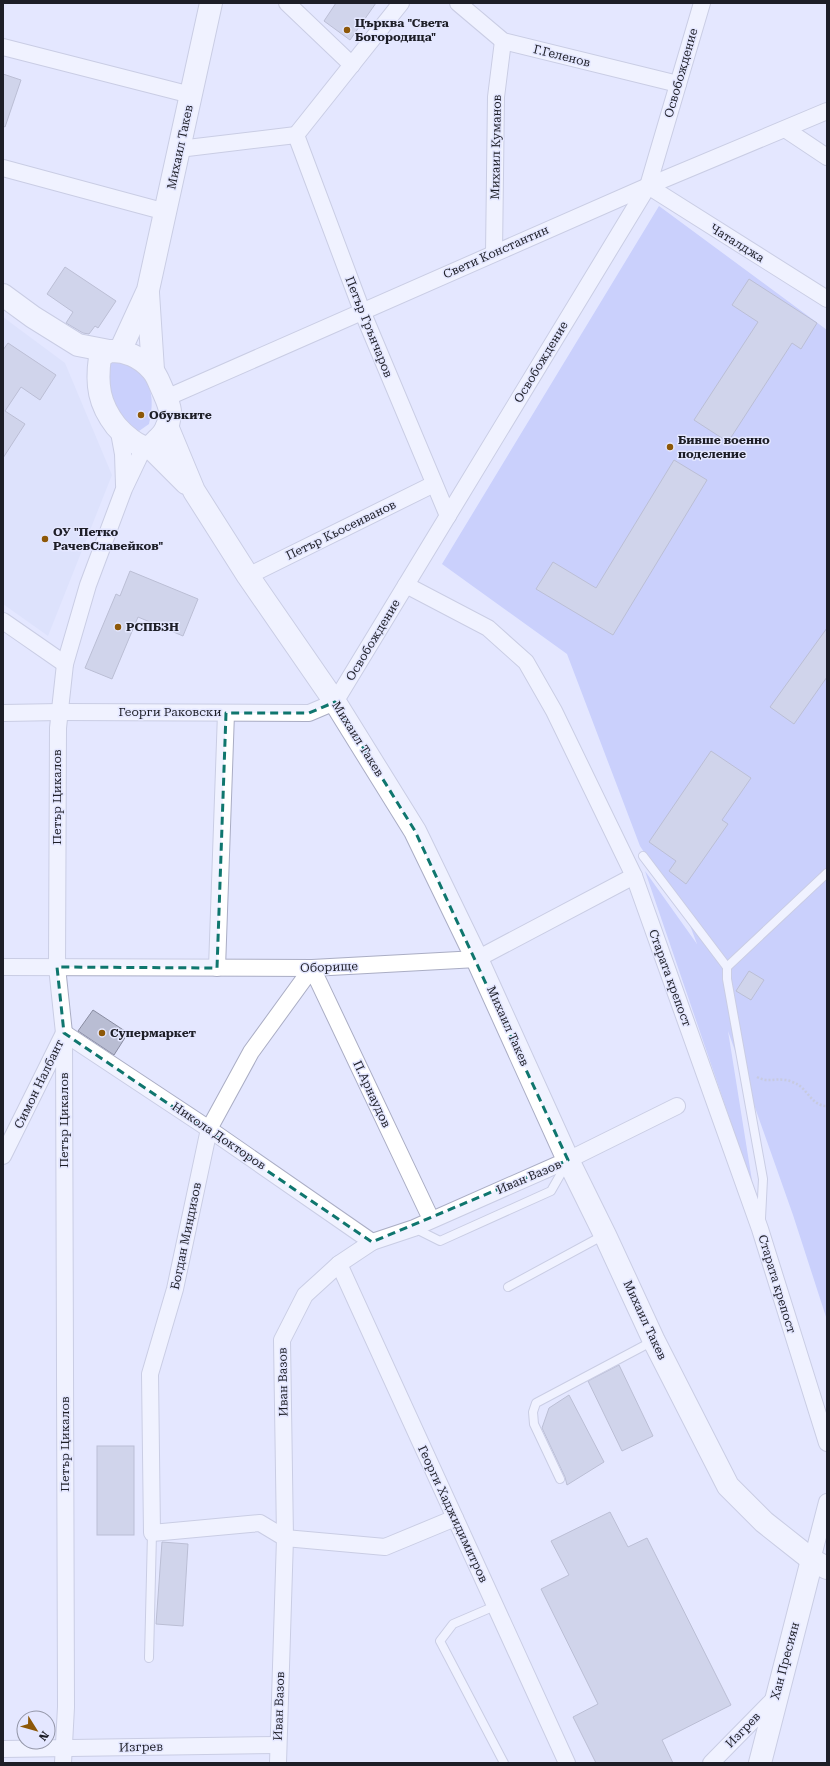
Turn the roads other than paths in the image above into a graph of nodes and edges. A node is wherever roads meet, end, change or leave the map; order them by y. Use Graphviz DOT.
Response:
graph roads {
  1 [pos="210,3"];
  2 [pos="288,3"];
  3 [pos="401,3"];
  4 [pos="458,3"];
  5 [pos="702,3"];
  6 [pos="503,41"];
  7 [pos="3,47"];
  8 [pos="352,65"];
  9 [pos="678,84"];
  10 [pos="191,95"];
  11 [pos="827,111"];
  12 [pos="785,129"];
  13 [pos="296,135"];
  14 [pos="179,149"];
  15 [pos="827,157"];
  16 [pos="3,168"];
  17 [pos="648,186"];
  18 [pos="166,212"];
  19 [pos="494,253"];
  20 [pos="148,290"];
  21 [pos="3,295"];
  22 [pos="827,299"];
  23 [pos="362,311"];
  24 [pos="78,345"];
  25 [pos="114,351"];
  26 [pos="153,370"];
  27 [pos="97,375"];
  28 [pos="166,398"];
  29 [pos="167,426"];
  30 [pos="118,427"];
  31 [pos="147,447"];
  32 [pos="434,484"];
  33 [pos="124,488"];
  34 [pos="194,491"];
  35 [pos="448,516"];
  36 [pos="248,576"];
  37 [pos="406,586"];
  38 [pos="3,621"];
  39 [pos="65,664"];
  40 [pos="336,702"];
  41 [pos="60,712"];
  42 [pos="226,712"];
  43 [pos="3,713"];
  44 [pos="643,856"];
  45 [pos="827,873"];
  46 [pos="634,876"];
  47 [pos="477,959"];
  48 [pos="3,967"];
  49 [pos="56,967"];
  50 [pos="727,967"];
  51 [pos="217,968"];
  52 [pos="312,968"];
  53 [pos="64,1033"];
  54 [pos="677,1106"];
  55 [pos="209,1129"];
  56 [pos="3,1156"];
  57 [pos="568,1160"];
  58 [pos="431,1220"];
  59 [pos="414,1228"];
  60 [pos="760,1229"];
  61 [pos="605,1235"];
  62 [pos="372,1242"];
  63 [pos="339,1264"];
  64 [pos="508,1287"];
  65 [pos="654,1341"];
  66 [pos="827,1443"];
  67 [pos="560,1479"];
  68 [pos="827,1502"];
  69 [pos="455,1518"];
  70 [pos="152,1532"];
  71 [pos="285,1538"];
  72 [pos="819,1564"];
  73 [pos="495,1606"];
  74 [pos="149,1658"];
  75 [pos="776,1697"];
  76 [pos="278,1745"];
  77 [pos="3,1750"];
  78 [pos="64,1756"];
  79 [pos="278,1763"];
  80 [pos="504,1763"];
  81 [pos="567,1763"];
  82 [pos="711,1763"];
  83 [pos="760,1763"];
  1 -- 10 [label="main road, Михаил Такев"];
  2 -- 8 [label="street"];
  3 -- 8 [label="street"];
  4 -- 6 [label="street, Г.Геленов"];
  5 -- 9 [label="street, Освобождение"];
  6 -- 9 [label="street, Г.Геленов"];
  6 -- 19 [label="street, Михаил Куманов"];
  7 -- 10 [label="street"];
  8 -- 13 [label="street"];
  9 -- 17 [label="street, Освобождение"];
  10 -- 14 [label="main road, Михаил Такев"];
  11 -- 12 [label="street, Свети Константин"];
  12 -- 15 [label="street"];
  12 -- 17 [label="street, Свети Константин"];
  13 -- 14 [label="street"];
  13 -- 23 [label="street, Петър Грънчаров"];
  14 -- 18 [label="main road, Михаил Такев"];
  16 -- 18 [label="street"];
  17 -- 19 [label="street, Свети Константин"];
  17 -- 22 [label="street, Чаталджа"];
  17 -- 35 [label="street, Освобождение"];
  18 -- 20 [label="main road, Михаил Такев"];
  19 -- 23 [label="street, Свети Константин"];
  20 -- 25 [label="main road, Михаил Такев"];
  20 -- 26 [label="main road, Михаил Такев"];
  21 -- 24 [label="main road"];
  23 -- 28 [label="street, Свети Константин"];
  23 -- 32 [label="street, Петър Грънчаров"];
  24 -- 25 [label="main road"];
  24 -- 27 [label="main road"];
  25 -- 26 [label="main road"];
  25 -- 27 [label="main road"];
  26 -- 28 [label="main road"];
  27 -- 30 [label="main road"];
  28 -- 29 [label="main road"];
  29 -- 31 [label="main road"];
  29 -- 34 [label="main road, Михаил Такев"];
  30 -- 31 [label="main road"];
  30 -- 33 [label="street, Петър Цикалов"];
  31 -- 33 [label="street, Петър Цикалов"];
  31 -- 34 [label="main road, Михаил Такев"];
  32 -- 35 [label="street, Петър Грънчаров"];
  32 -- 36 [label="street, Петър Кьосеиванов"];
  33 -- 39 [label="street, Петър Цикалов"];
  34 -- 36 [label="main road, Михаил Такев"];
  35 -- 37 [label="street, Освобождение"];
  36 -- 40 [label="main road, Михаил Такев"];
  37 -- 40 [label="street, Освобождение"];
  37 -- 46 [label="street, Старата крепост"];
  38 -- 39 [label="street"];
  39 -- 41 [label="street, Петър Цикалов"];
  40 -- 42 [label="street, Георги Раковски"];
  40 -- 47 [label="main road, Михаил Такев"];
  41 -- 42 [label="street, Георги Раковски"];
  41 -- 43 [label="street, Георги Раковски"];
  41 -- 49 [label="street, Петър Цикалов"];
  42 -- 51 [label="street"];
  44 -- 50 [label="lane"];
  45 -- 50 [label="lane"];
  46 -- 47 [label="street, Оборище"];
  46 -- 60 [label="street, Старата крепост"];
  47 -- 52 [label="street, Оборище"];
  47 -- 57 [label="main road, Михаил Такев"];
  48 -- 49 [label="street, Оборище"];
  49 -- 51 [label="street, Оборище"];
  49 -- 53 [label="street, Петър Цикалов"];
  50 -- 60 [label="lane"];
  51 -- 52 [label="street, Оборище"];
  52 -- 55 [label="street, Богдан Миндизов"];
  52 -- 58 [label="street, П.Арнаудов"];
  53 -- 55 [label="street, Никола Докторов"];
  53 -- 56 [label="street, Симон Налбант"];
  53 -- 78 [label="street, Петър Цикалов"];
  54 -- 57 [label="street, Иван Вазов"];
  55 -- 62 [label="street, Никола Докторов"];
  55 -- 70 [label="street, Богдан Миндизов"];
  57 -- 58 [label="street, Иван Вазов"];
  57 -- 59 [label="lane"];
  57 -- 61 [label="main road, Михаил Такев"];
  58 -- 59 [label="street, Иван Вазов"];
  59 -- 62 [label="street, Иван Вазов"];
  60 -- 66 [label="street, Старата крепост"];
  61 -- 64 [label="lane"];
  61 -- 65 [label="main road, Михаил Такев"];
  62 -- 63 [label="street, Иван Вазов"];
  63 -- 69 [label="street, Георги Хаджидимитров"];
  63 -- 71 [label="street, Иван Вазов"];
  65 -- 67 [label="lane"];
  65 -- 72 [label="main road, Михаил Такев"];
  68 -- 72 [label="street"];
  69 -- 71 [label="street"];
  69 -- 73 [label="street, Георги Хаджидимитров"];
  70 -- 71 [label="street"];
  70 -- 74 [label="lane"];
  71 -- 76 [label="street, Иван Вазов"];
  72 -- 75 [label="main road, Хан Пресиян"];
  73 -- 80 [label="lane"];
  73 -- 81 [label="street, Георги Хаджидимитров"];
  75 -- 82 [label="street, Изгрев"];
  75 -- 83 [label="main road, Хан Пресиян"];
  76 -- 78 [label="street, Изгрев"];
  76 -- 79 [label="street, Иван Вазов"];
  77 -- 78 [label="street, Изгрев"];
}
